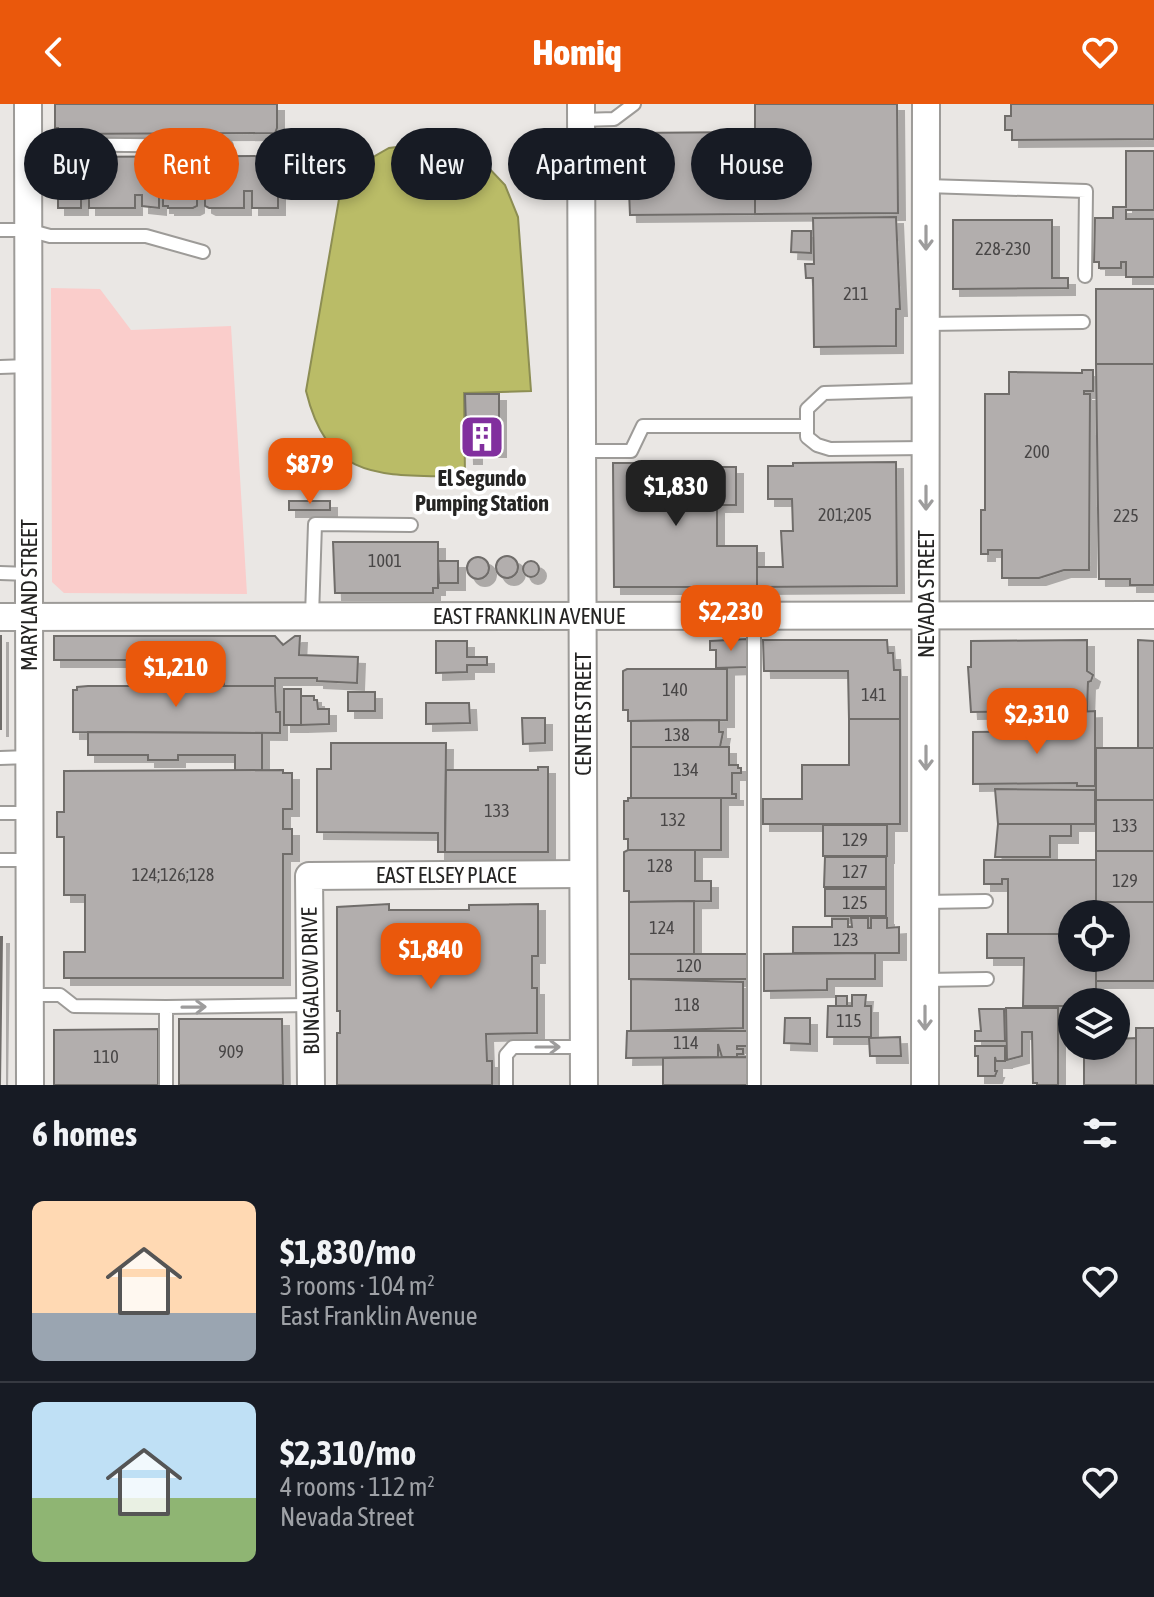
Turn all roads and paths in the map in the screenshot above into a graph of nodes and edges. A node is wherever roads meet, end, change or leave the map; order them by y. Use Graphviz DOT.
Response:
graph roads {
  1 [pos="28,104"];
  2 [pos="634,104"];
  3 [pos="926,104"];
  4 [pos="581,112"];
  5 [pos="28,128"];
  6 [pos="926,186"];
  7 [pos="28,200"];
  8 [pos="0,230"];
  9 [pos="28,230"];
  10 [pos="203,252"];
  11 [pos="1085,276"];
  12 [pos="1083,322"];
  13 [pos="926,324"];
  14 [pos="28,366"];
  15 [pos="0,367"];
  16 [pos="926,390"];
  17 [pos="807,426"];
  18 [pos="926,448"];
  19 [pos="582,451"];
  20 [pos="411,525"];
  21 [pos="0,573"];
  22 [pos="29,574"];
  23 [pos="926,615"];
  24 [pos="1154,615"];
  25 [pos="312,616"];
  26 [pos="582,616"];
  27 [pos="754,616"];
  28 [pos="0,617"];
  29 [pos="29,617"];
  30 [pos="29,757"];
  31 [pos="0,758"];
  32 [pos="0,813"];
  33 [pos="29,813"];
  34 [pos="0,860"];
  35 [pos="30,860"];
  36 [pos="583,874"];
  37 [pos="309,876"];
  38 [pos="986,901"];
  39 [pos="925,902"];
  40 [pos="987,979"];
  41 [pos="925,980"];
  42 [pos="30,995"];
  43 [pos="310,1005"];
  44 [pos="166,1007"];
  45 [pos="584,1047"];
  46 [pos="30,1085"];
  47 [pos="166,1085"];
  48 [pos="311,1085"];
  49 [pos="506,1085"];
  50 [pos="584,1085"];
  51 [pos="754,1085"];
  52 [pos="925,1085"];
  1 -- 5 [label="street, MARYLAND STREET"];
  2 -- 4 [label="lane"];
  3 -- 6 [label="street, NEVADA STREET"];
  4 -- 19 [label="street, CENTER STREET"];
  6 -- 11 [label="lane"];
  6 -- 13 [label="street, NEVADA STREET, one-way"];
  7 -- 9 [label="street, MARYLAND STREET"];
  8 -- 9 [label="lane"];
  9 -- 10 [label="lane"];
  9 -- 14 [label="street, MARYLAND STREET"];
  12 -- 13 [label="lane"];
  13 -- 16 [label="street, NEVADA STREET"];
  14 -- 15 [label="lane"];
  14 -- 22 [label="street, MARYLAND STREET"];
  16 -- 17 [label="lane"];
  16 -- 18 [label="street, NEVADA STREET"];
  17 -- 18 [label="lane"];
  17 -- 19 [label="lane"];
  18 -- 23 [label="street, NEVADA STREET, one-way"];
  19 -- 26 [label="street, CENTER STREET"];
  20 -- 25 [label="lane"];
  21 -- 22 [label="lane"];
  22 -- 29 [label="street, MARYLAND STREET"];
  23 -- 24 [label="street, EAST FRANKLIN AVENUE"];
  23 -- 27 [label="street, EAST FRANKLIN AVENUE"];
  23 -- 39 [label="street, NEVADA STREET, one-way"];
  25 -- 26 [label="street, EAST FRANKLIN AVENUE"];
  25 -- 29 [label="street, EAST FRANKLIN AVENUE"];
  26 -- 27 [label="street, EAST FRANKLIN AVENUE"];
  26 -- 36 [label="street, CENTER STREET"];
  27 -- 51 [label="lane"];
  28 -- 29 [label="street, EAST FRANKLIN AVENUE"];
  29 -- 30 [label="street, MARYLAND STREET"];
  30 -- 31 [label="lane"];
  30 -- 33 [label="street, MARYLAND STREET"];
  32 -- 33 [label="lane"];
  33 -- 35 [label="street, MARYLAND STREET"];
  34 -- 35 [label="lane"];
  35 -- 42 [label="street, MARYLAND STREET"];
  36 -- 37 [label="street, EAST ELSEY PLACE"];
  36 -- 45 [label="street, CENTER STREET"];
  37 -- 43 [label="street, BUNGALOW DRIVE"];
  38 -- 39 [label="lane"];
  39 -- 41 [label="street, NEVADA STREET"];
  40 -- 41 [label="lane"];
  41 -- 52 [label="street, NEVADA STREET, one-way"];
  42 -- 44 [label="lane"];
  42 -- 46 [label="street, MARYLAND STREET"];
  44 -- 43 [label="lane, one-way"];
  43 -- 48 [label="street, BUNGALOW DRIVE"];
  44 -- 47 [label="lane"];
  49 -- 45 [label="lane, one-way"];
  45 -- 50 [label="street, CENTER STREET"];
}
